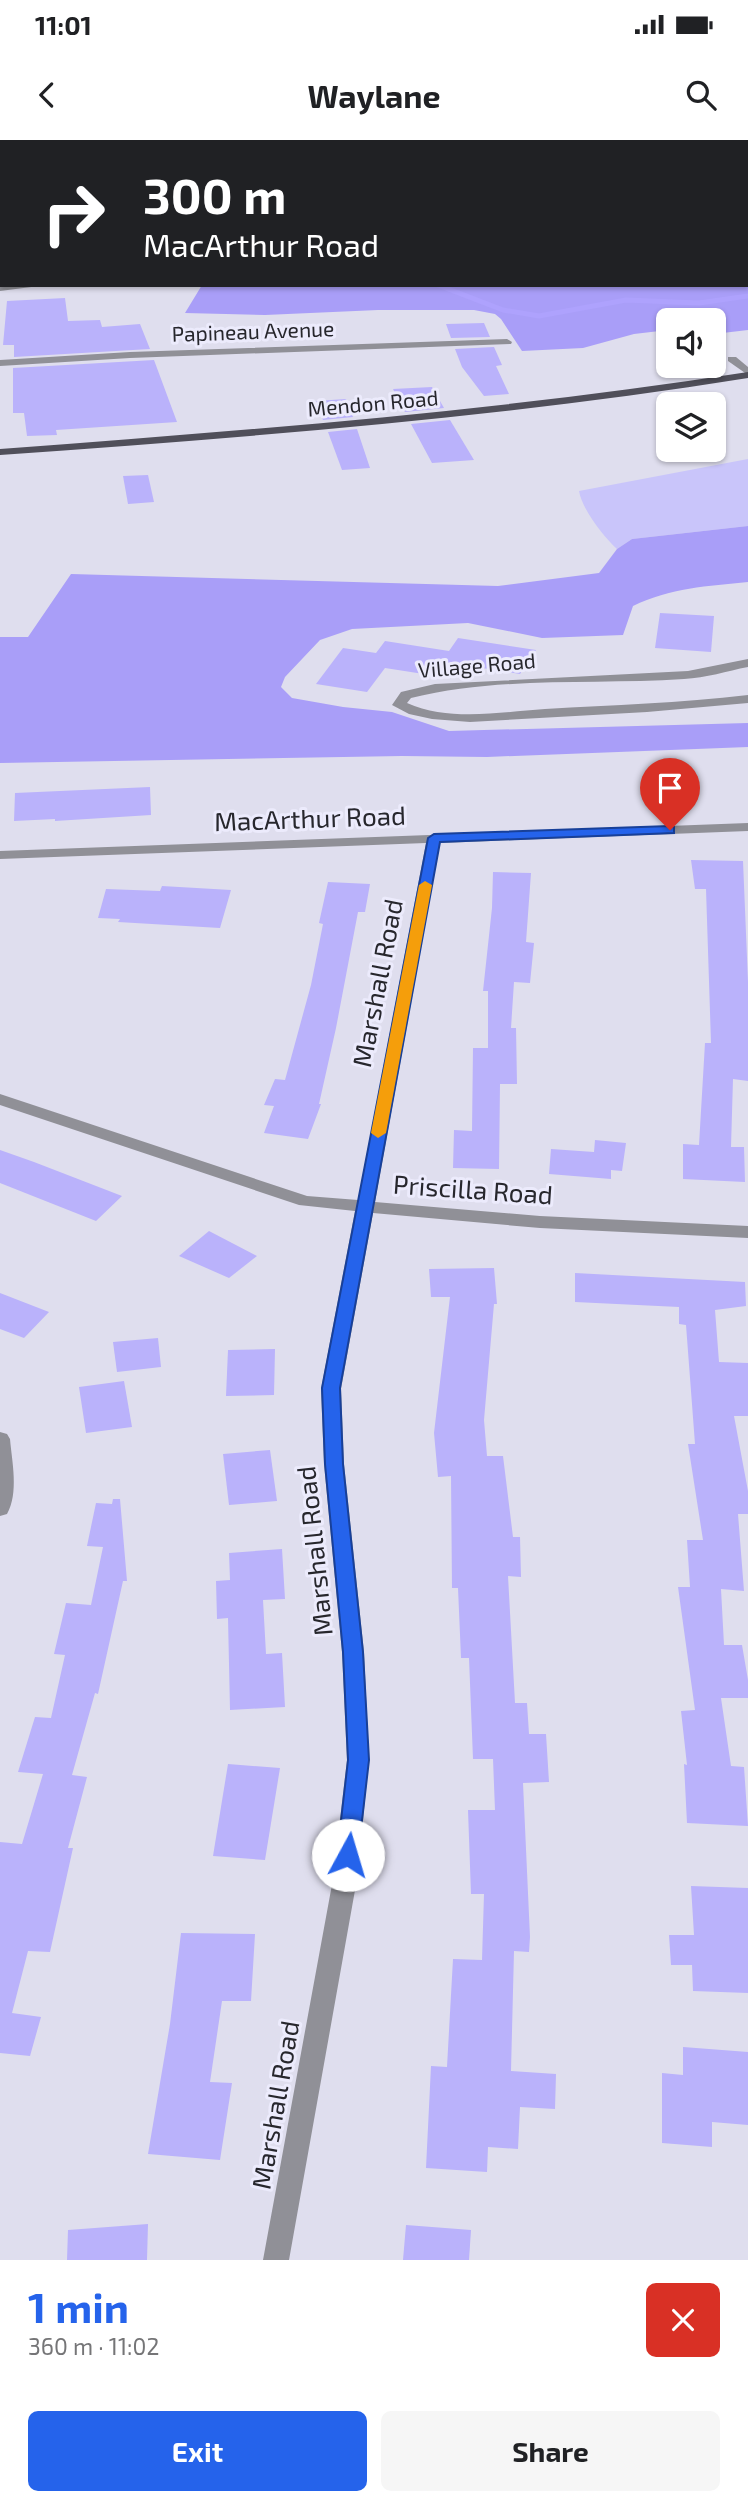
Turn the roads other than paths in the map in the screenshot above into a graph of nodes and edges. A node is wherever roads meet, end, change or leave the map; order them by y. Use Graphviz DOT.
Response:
graph roads {
  1 [pos="507,342"];
  2 [pos="732,359"];
  3 [pos="0,363"];
  4 [pos="748,373"];
  5 [pos="0,452"];
  6 [pos="748,663"];
  7 [pos="748,699"];
  8 [pos="748,827"];
  9 [pos="434,838"];
  10 [pos="0,855"];
  11 [pos="0,1099"];
  12 [pos="364,1208"];
  13 [pos="748,1231"];
  14 [pos="0,1438"];
  15 [pos="0,1509"];
  16 [pos="276,2260"];
  1 -- 3 [label="street, Papineau Avenue"];
  2 -- 4 [label="street"];
  4 -- 5 [label="main road, Mendon Road"];
  6 -- 7 [label="street, Village Road"];
  8 -- 9 [label="street, MacArthur Road"];
  9 -- 10 [label="street, MacArthur Road"];
  9 -- 12 [label="street, Marshall Road"];
  11 -- 12 [label="street, Priscilla Road"];
  12 -- 13 [label="street, Priscilla Road"];
  12 -- 16 [label="street, Marshall Road"];
  14 -- 15 [label="street"];
}
